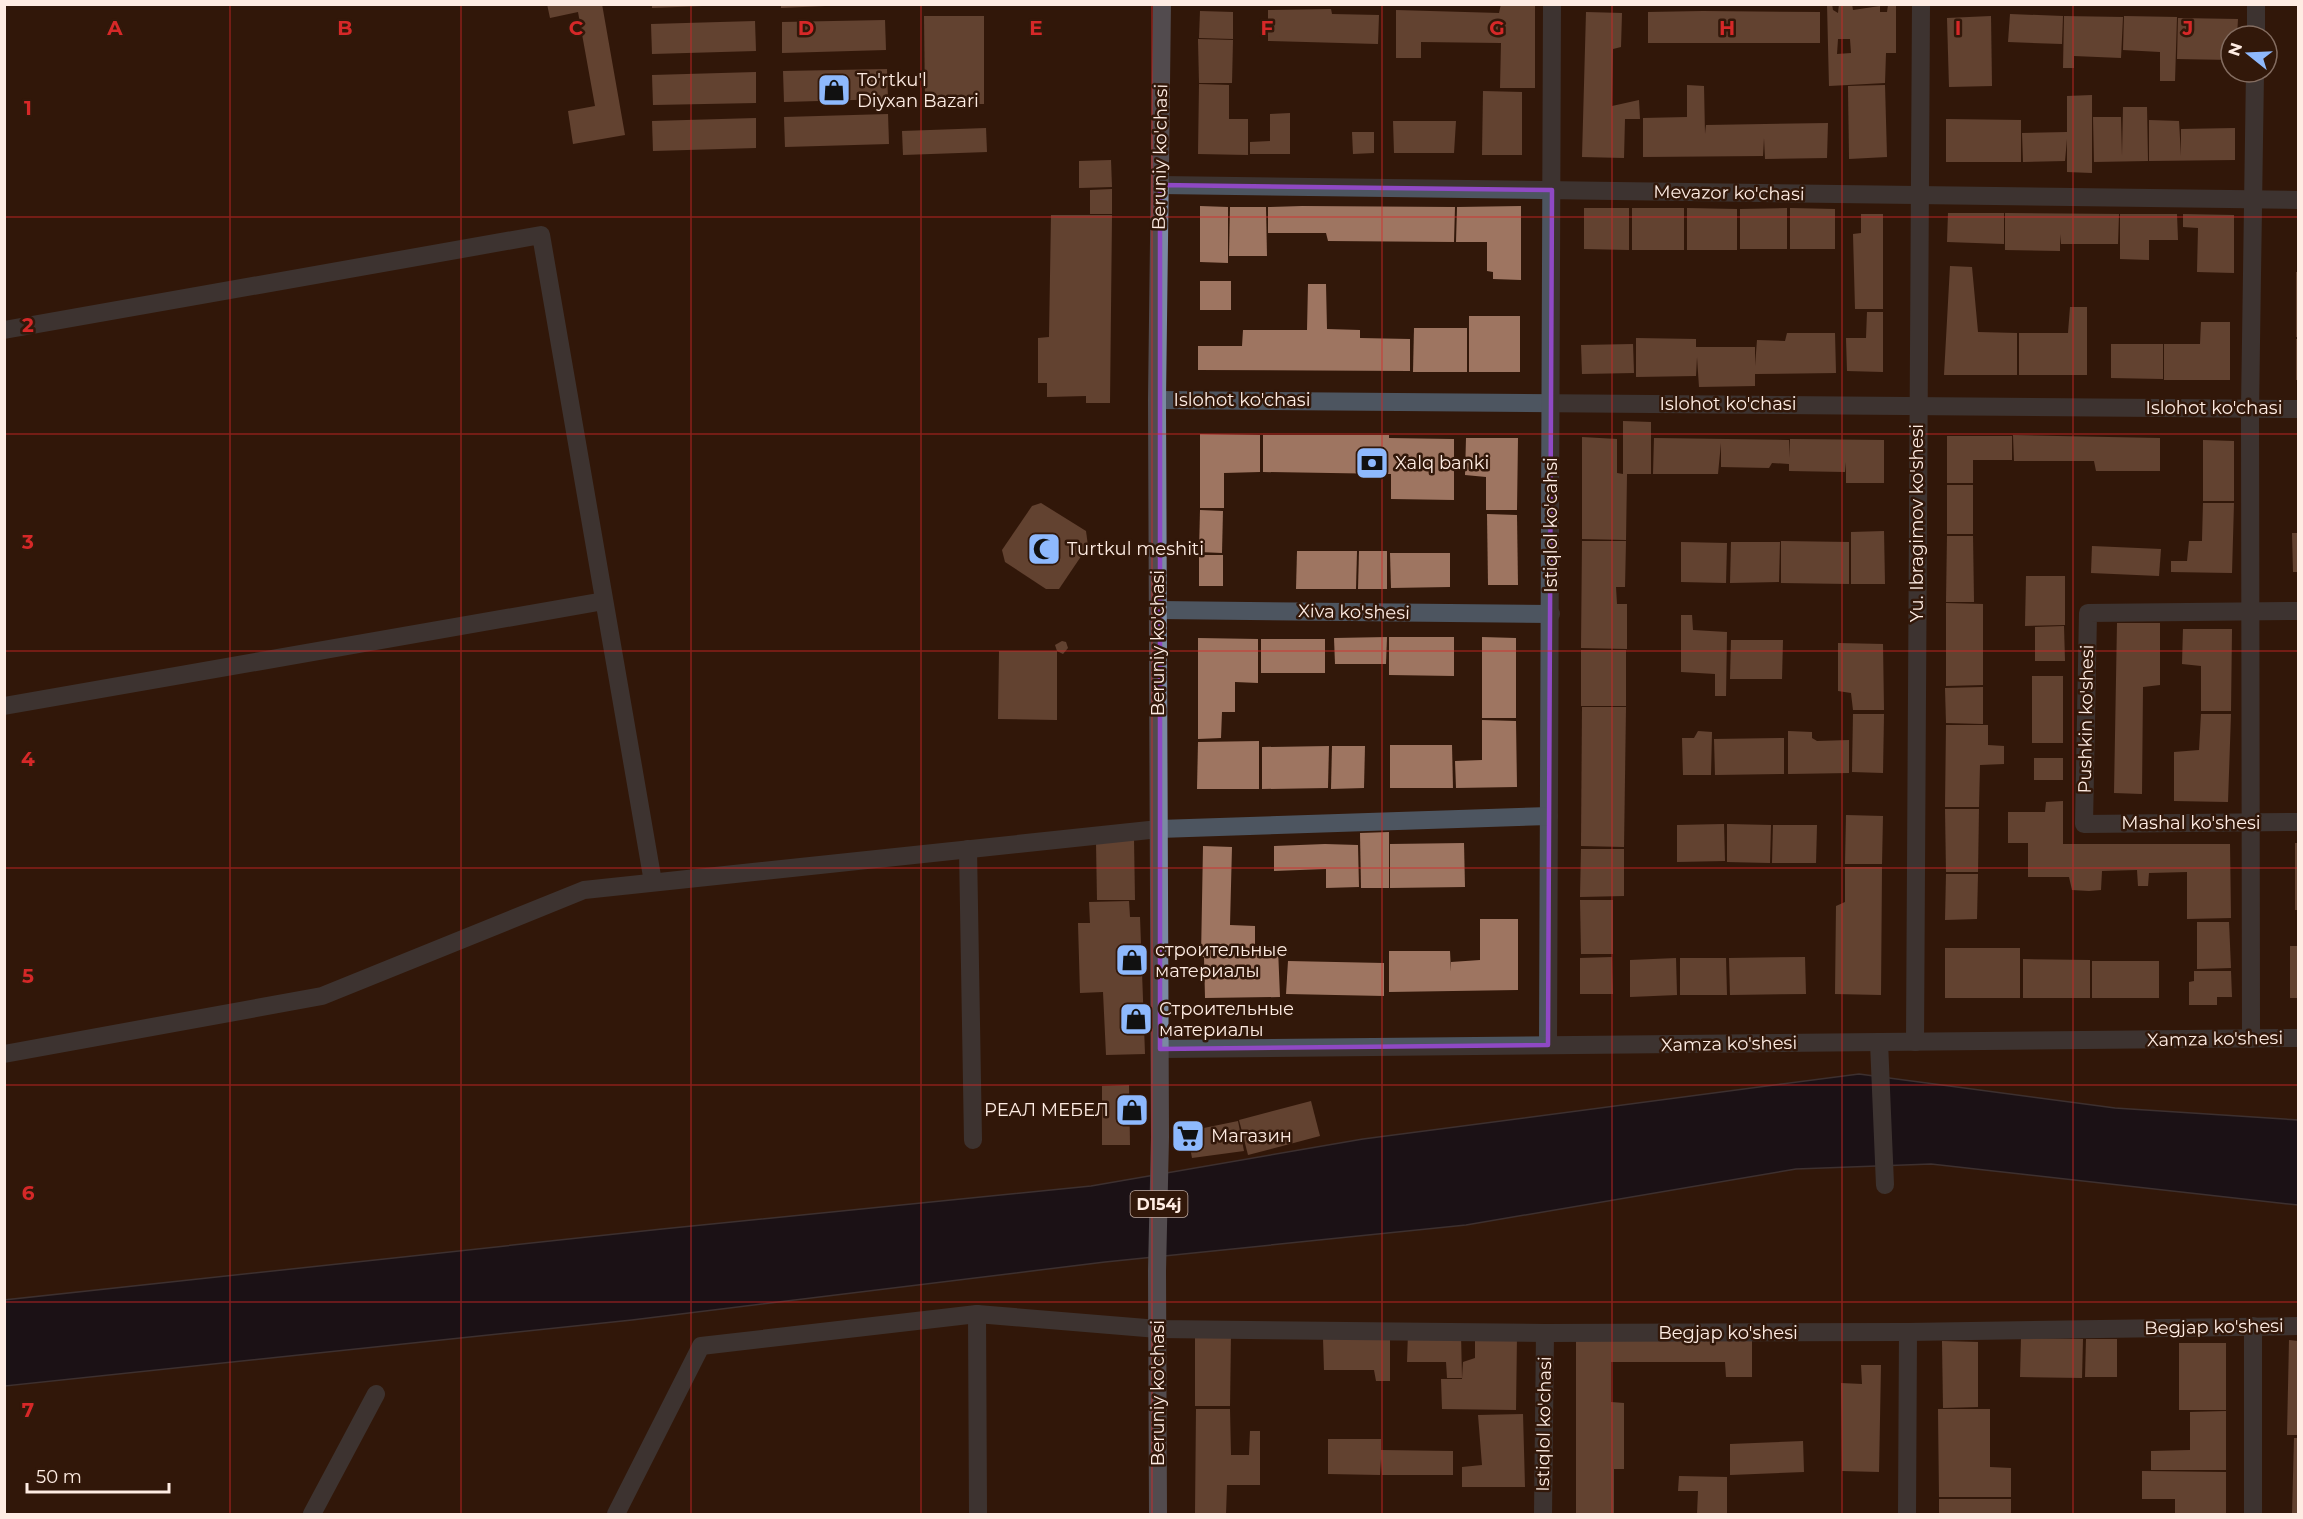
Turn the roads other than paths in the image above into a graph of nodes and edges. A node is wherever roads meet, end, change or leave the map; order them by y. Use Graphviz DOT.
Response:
graph roads {
  1 [pos="1162,4"];
  2 [pos="1552,4"];
  3 [pos="1921,4"];
  4 [pos="2256,4"];
  5 [pos="2256,24"];
  6 [pos="2255,84"];
  7 [pos="1160,185"];
  8 [pos="1552,190"];
  9 [pos="1919,195"];
  10 [pos="2254,199"];
  11 [pos="2298,200"];
  12 [pos="4,330"];
  13 [pos="1157,400"];
  14 [pos="1552,403"];
  15 [pos="1918,406"];
  16 [pos="2250,409"];
  17 [pos="2298,409"];
  18 [pos="604,601"];
  19 [pos="1158,610"];
  20 [pos="2250,611"];
  21 [pos="2298,611"];
  22 [pos="1551,614"];
  23 [pos="4,706"];
  24 [pos="1549,816"];
  25 [pos="2251,822"];
  26 [pos="2298,822"];
  27 [pos="2084,824"];
  28 [pos="1159,829"];
  29 [pos="968,849"];
  30 [pos="653,882"];
  31 [pos="2298,1038"];
  32 [pos="2251,1039"];
  33 [pos="1879,1042"];
  34 [pos="1915,1042"];
  35 [pos="1548,1045"];
  36 [pos="1160,1049"];
  37 [pos="4,1054"];
  38 [pos="973,1140"];
  39 [pos="1885,1185"];
  40 [pos="977,1314"];
  41 [pos="2253,1326"];
  42 [pos="2298,1326"];
  43 [pos="1158,1329"];
  44 [pos="1908,1332"];
  45 [pos="1545,1333"];
  46 [pos="376,1394"];
  47 [pos="312,1515"];
  48 [pos="616,1515"];
  49 [pos="978,1515"];
  50 [pos="1158,1515"];
  51 [pos="1543,1515"];
  52 [pos="1906,1515"];
  53 [pos="2253,1515"];
  1 -- 7 [label="main road, Beruniy ko'chasi"];
  2 -- 8 [label="street, Istiqlol ko'cahsi"];
  3 -- 9 [label="street, Yu. Ibragimov ko'shesi"];
  4 -- 5 [label="street"];
  6 -- 10 [label="street"];
  7 -- 8 [label="street, Mevazor ko'chasi"];
  7 -- 13 [label="main road, Beruniy ko'chasi"];
  8 -- 9 [label="street, Mevazor ko'chasi"];
  8 -- 14 [label="street, Istiqlol ko'cahsi"];
  9 -- 10 [label="street, Mevazor ko'chasi"];
  9 -- 15 [label="street, Yu. Ibragimov ko'shesi"];
  10 -- 11 [label="street, Mevazor ko'chasi"];
  10 -- 16 [label="street"];
  12 -- 18 [label="street"];
  13 -- 14 [label="street, Islohot ko'chasi"];
  13 -- 19 [label="main road, Beruniy ko'chasi"];
  14 -- 15 [label="street, Islohot ko'chasi"];
  14 -- 22 [label="street, Istiqlol ko'cahsi"];
  15 -- 16 [label="street, Islohot ko'chasi"];
  15 -- 34 [label="street, Yu. Ibragimov ko'shesi"];
  16 -- 17 [label="street, Islohot ko'chasi"];
  16 -- 20 [label="street"];
  18 -- 23 [label="street"];
  18 -- 30 [label="street"];
  19 -- 22 [label="street, Xiva ko'shesi"];
  19 -- 28 [label="main road, Beruniy ko'chasi"];
  20 -- 21 [label="street"];
  20 -- 25 [label="street"];
  20 -- 27 [label="street, Pushkin ko'shesi"];
  22 -- 24 [label="street, Istiqlol ko'cahsi"];
  24 -- 28 [label="street"];
  24 -- 35 [label="street, Istiqlol ko'cahsi"];
  25 -- 26 [label="street, Mashal ko'shesi"];
  25 -- 27 [label="street, Mashal ko'shesi"];
  25 -- 32 [label="street"];
  28 -- 29 [label="street"];
  28 -- 36 [label="main road, Beruniy ko'chasi"];
  29 -- 30 [label="street"];
  29 -- 38 [label="street"];
  30 -- 37 [label="street"];
  31 -- 32 [label="street, Xamza ko'shesi"];
  32 -- 34 [label="street, Xamza ko'shesi"];
  33 -- 34 [label="street, Xamza ko'shesi"];
  33 -- 35 [label="street, Xamza ko'shesi"];
  33 -- 39 [label="street"];
  35 -- 36 [label="street, Xamza ko'shesi"];
  36 -- 43 [label="main road, Beruniy ko'chasi / D154j"];
  40 -- 43 [label="street, Begjap ko'shesi"];
  40 -- 48 [label="street, Begjap ko'shesi"];
  40 -- 49 [label="street"];
  41 -- 42 [label="street, Begjap ko'shesi"];
  41 -- 44 [label="street, Begjap ko'shesi"];
  41 -- 53 [label="street"];
  43 -- 45 [label="street, Begjap ko'shesi"];
  43 -- 50 [label="main road, Beruniy ko'chasi"];
  44 -- 45 [label="street, Begjap ko'shesi"];
  44 -- 52 [label="street"];
  45 -- 51 [label="street, Istiqlol ko'chasi"];
  46 -- 47 [label="street"];
}
